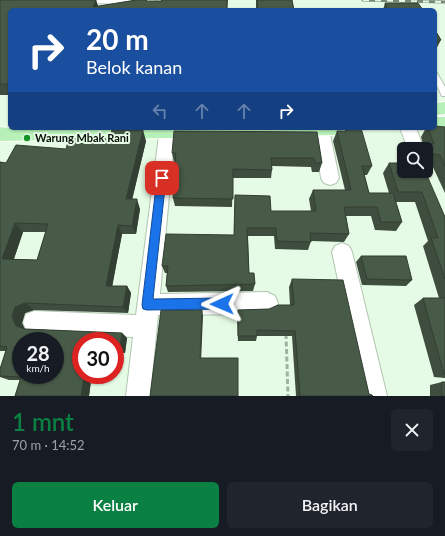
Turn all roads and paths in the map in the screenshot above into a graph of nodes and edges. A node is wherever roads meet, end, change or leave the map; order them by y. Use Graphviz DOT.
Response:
graph roads {
  1 [pos="73,0"];
  2 [pos="151,4"];
  3 [pos="437,80"];
  4 [pos="445,94"];
  5 [pos="134,130"];
  6 [pos="167,130"];
  7 [pos="328,130"];
  8 [pos="409,130"];
  9 [pos="0,134"];
  10 [pos="413,142"];
  11 [pos="330,178"];
  12 [pos="342,252"];
  13 [pos="267,303"];
  14 [pos="146,316"];
  15 [pos="34,322"];
  16 [pos="286,332"];
  17 [pos="138,396"];
  18 [pos="288,396"];
  19 [pos="375,396"];
  1 -- 2 [label="street"];
  3 -- 4 [label="lane"];
  5 -- 9 [label="main road"];
  6 -- 14 [label="street"];
  7 -- 11 [label="street"];
  8 -- 10 [label="street"];
  12 -- 19 [label="street"];
  13 -- 14 [label="street"];
  14 -- 15 [label="street"];
  14 -- 17 [label="street"];
  16 -- 18 [label="path"];
}
